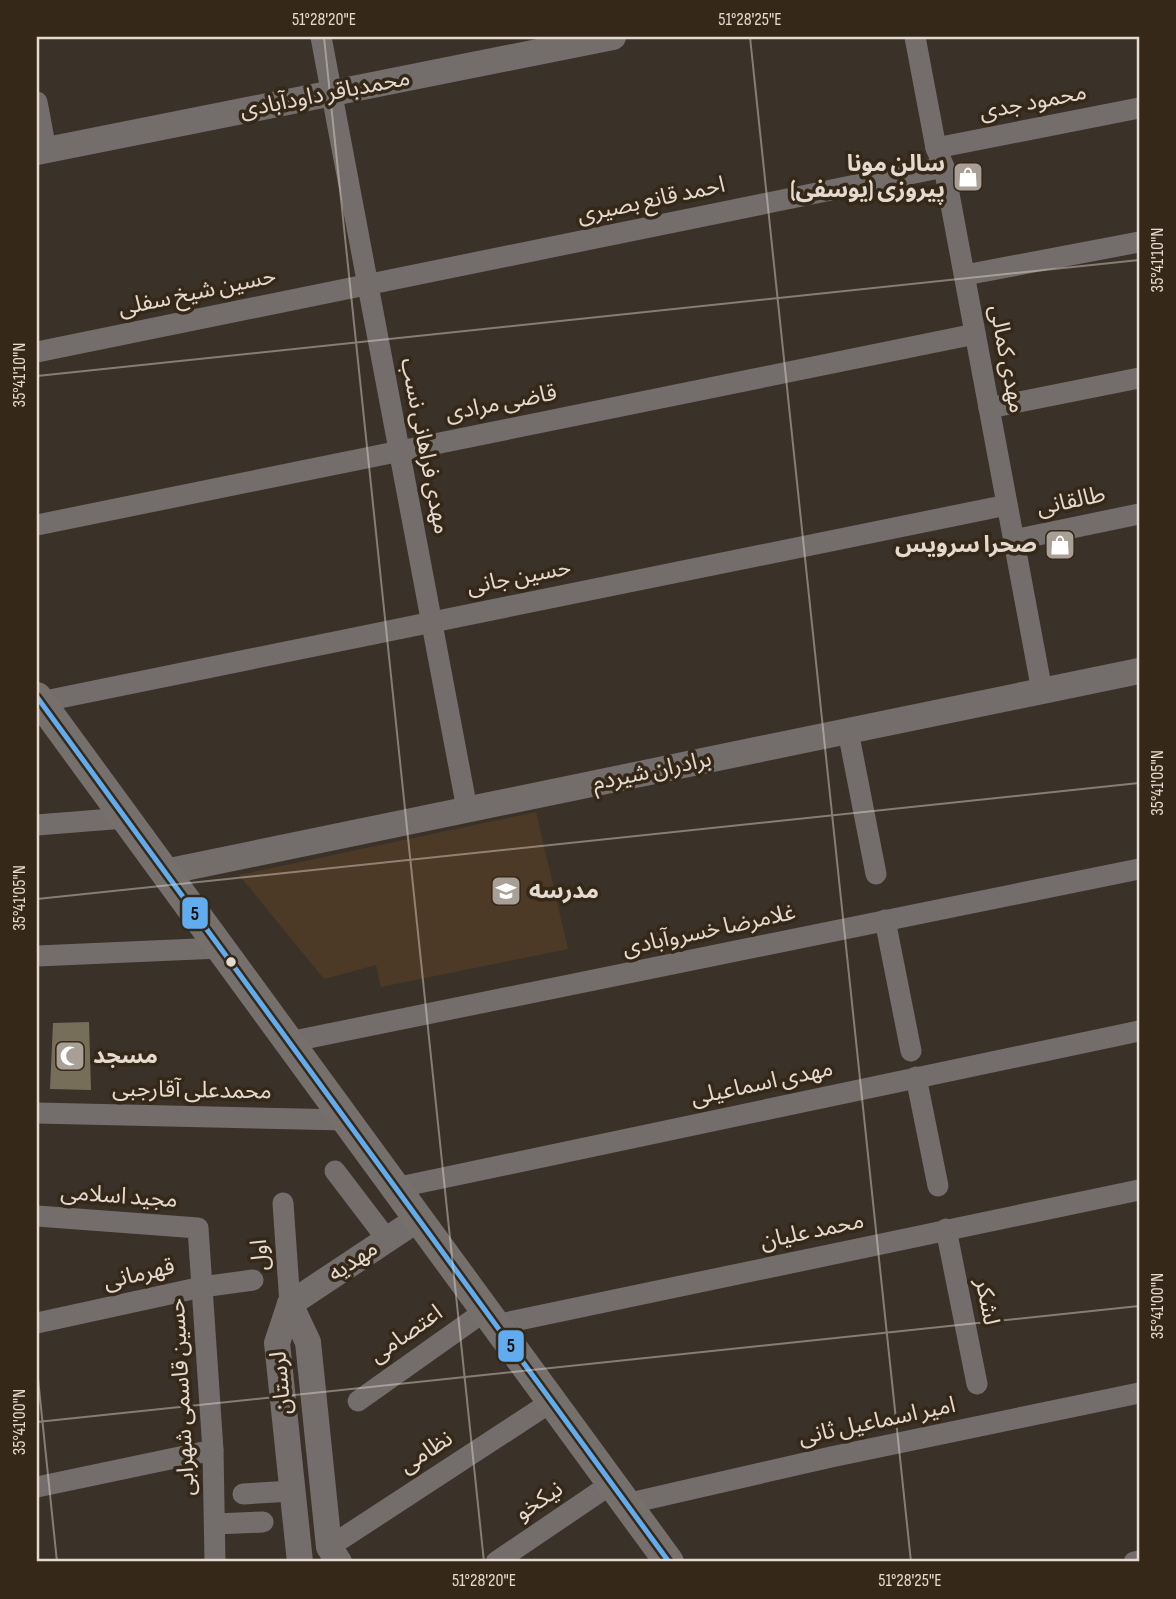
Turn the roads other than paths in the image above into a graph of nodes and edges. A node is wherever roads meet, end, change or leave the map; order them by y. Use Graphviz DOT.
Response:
graph roads {
  1 [pos="321,37"];
  2 [pos="607,37"];
  3 [pos="915,37"];
  4 [pos="331,93"];
  5 [pos="37,102"];
  6 [pos="1139,108"];
  7 [pos="41,151"];
  8 [pos="940,157"];
  9 [pos="1139,242"];
  10 [pos="965,275"];
  11 [pos="368,284"];
  12 [pos="975,334"];
  13 [pos="37,352"];
  14 [pos="1139,378"];
  15 [pos="989,408"];
  16 [pos="399,451"];
  17 [pos="1007,505"];
  18 [pos="1139,514"];
  19 [pos="37,525"];
  20 [pos="1014,540"];
  21 [pos="432,622"];
  22 [pos="1139,671"];
  23 [pos="1042,691"];
  24 [pos="38,699"];
  25 [pos="848,731"];
  26 [pos="467,810"];
  27 [pos="125,818"];
  28 [pos="37,825"];
  29 [pos="1139,869"];
  30 [pos="165,872"];
  31 [pos="876,874"];
  32 [pos="886,920"];
  33 [pos="220,948"];
  34 [pos="37,956"];
  35 [pos="1139,1031"];
  36 [pos="289,1042"];
  37 [pos="911,1051"];
  38 [pos="916,1077"];
  39 [pos="37,1113"];
  40 [pos="346,1121"];
  41 [pos="335,1171"];
  42 [pos="938,1186"];
  43 [pos="395,1188"];
  44 [pos="1139,1190"];
  45 [pos="283,1203"];
  46 [pos="37,1216"];
  47 [pos="418,1219"];
  48 [pos="198,1228"];
  49 [pos="946,1229"];
  50 [pos="386,1238"];
  51 [pos="253,1280"];
  52 [pos="202,1287"];
  53 [pos="290,1304"];
  54 [pos="490,1318"];
  55 [pos="37,1323"];
  56 [pos="977,1384"];
  57 [pos="1139,1393"];
  58 [pos="358,1401"];
  59 [pos="551,1402"];
  60 [pos="213,1450"];
  61 [pos="37,1487"];
  62 [pos="292,1491"];
  63 [pos="243,1494"];
  64 [pos="619,1494"];
  65 [pos="263,1522"];
  66 [pos="215,1524"];
  67 [pos="334,1554"];
  68 [pos="215,1562"];
  69 [pos="302,1562"];
  70 [pos="496,1562"];
  71 [pos="668,1562"];
  1 -- 4 [label="street, مهدی فراهانی نسب"];
  2 -- 4 [label="street, محمدباقر داودآبادی"];
  3 -- 8 [label="street, مهدی کمالی"];
  4 -- 7 [label="street, محمدباقر داودآبادی"];
  4 -- 11 [label="street, مهدی فراهانی نسب"];
  5 -- 7 [label="street"];
  6 -- 8 [label="street, محمود جدی"];
  8 -- 10 [label="street, مهدی کمالی"];
  8 -- 11 [label="street, احمد قانع بصیری"];
  9 -- 10 [label="street"];
  10 -- 12 [label="street, مهدی کمالی"];
  11 -- 13 [label="street, حسین شیخ سفلی"];
  11 -- 16 [label="street, مهدی فراهانی نسب"];
  12 -- 15 [label="street, مهدی کمالی"];
  12 -- 16 [label="street, قاضی مرادی"];
  14 -- 15 [label="street"];
  15 -- 17 [label="street, مهدی کمالی"];
  16 -- 19 [label="street, قاضی مرادی"];
  16 -- 21 [label="street, مهدی فراهانی نسب"];
  17 -- 20 [label="street, مهدی کمالی"];
  17 -- 21 [label="street, حسین جانی"];
  18 -- 20 [label="street, طالقانی"];
  20 -- 23 [label="street, مهدی کمالی"];
  21 -- 24 [label="street, حسین جانی"];
  21 -- 26 [label="street, مهدی فراهانی نسب"];
  22 -- 23 [label="street, برادران شیردم"];
  23 -- 25 [label="street, برادران شیردم"];
  24 -- 27 [label="main road"];
  25 -- 26 [label="street, برادران شیردم"];
  25 -- 31 [label="street"];
  26 -- 30 [label="street, برادران شیردم"];
  27 -- 28 [label="street"];
  27 -- 30 [label="main road"];
  29 -- 32 [label="street, غلامرضا خسروآبادی"];
  30 -- 33 [label="main road"];
  32 -- 36 [label="street, غلامرضا خسروآبادی"];
  32 -- 37 [label="street"];
  33 -- 34 [label="street"];
  33 -- 36 [label="main road"];
  35 -- 38 [label="street, مهدی اسماعیلی"];
  36 -- 40 [label="main road"];
  38 -- 42 [label="street"];
  38 -- 43 [label="street, مهدی اسماعیلی"];
  39 -- 40 [label="street, محمدعلی آقارجبی"];
  40 -- 43 [label="main road"];
  41 -- 50 [label="street"];
  43 -- 47 [label="main road"];
  44 -- 49 [label="street, محمد علیان"];
  45 -- 53 [label="street, اول"];
  46 -- 48 [label="street, مجید اسلامی"];
  47 -- 50 [label="street, مهدیه"];
  47 -- 54 [label="main road"];
  48 -- 52 [label="street, حسین قاسمی شهرابی"];
  49 -- 54 [label="street, محمد علیان"];
  49 -- 56 [label="street, لشكر"];
  50 -- 53 [label="street, مهدیه"];
  51 -- 52 [label="street, قهرمانی"];
  52 -- 55 [label="street, قهرمانی"];
  52 -- 60 [label="street, حسین قاسمی شهرابی"];
  53 -- 62 [label="street, لرستان"];
  53 -- 67 [label="street, لرستان"];
  54 -- 58 [label="street, اعتصامی"];
  54 -- 59 [label="main road"];
  57 -- 64 [label="street, امیر اسماعیل ثانی"];
  59 -- 64 [label="main road"];
  59 -- 67 [label="street, نظامی"];
  60 -- 61 [label="street"];
  60 -- 66 [label="street, حسین قاسمی شهرابی"];
  62 -- 63 [label="street"];
  62 -- 69 [label="street, لرستان"];
  64 -- 70 [label="street, نیکخو"];
  64 -- 71 [label="main road"];
  65 -- 66 [label="street"];
  66 -- 68 [label="street, حسین قاسمی شهرابی"];
  67 -- 69 [label="street"];
}
